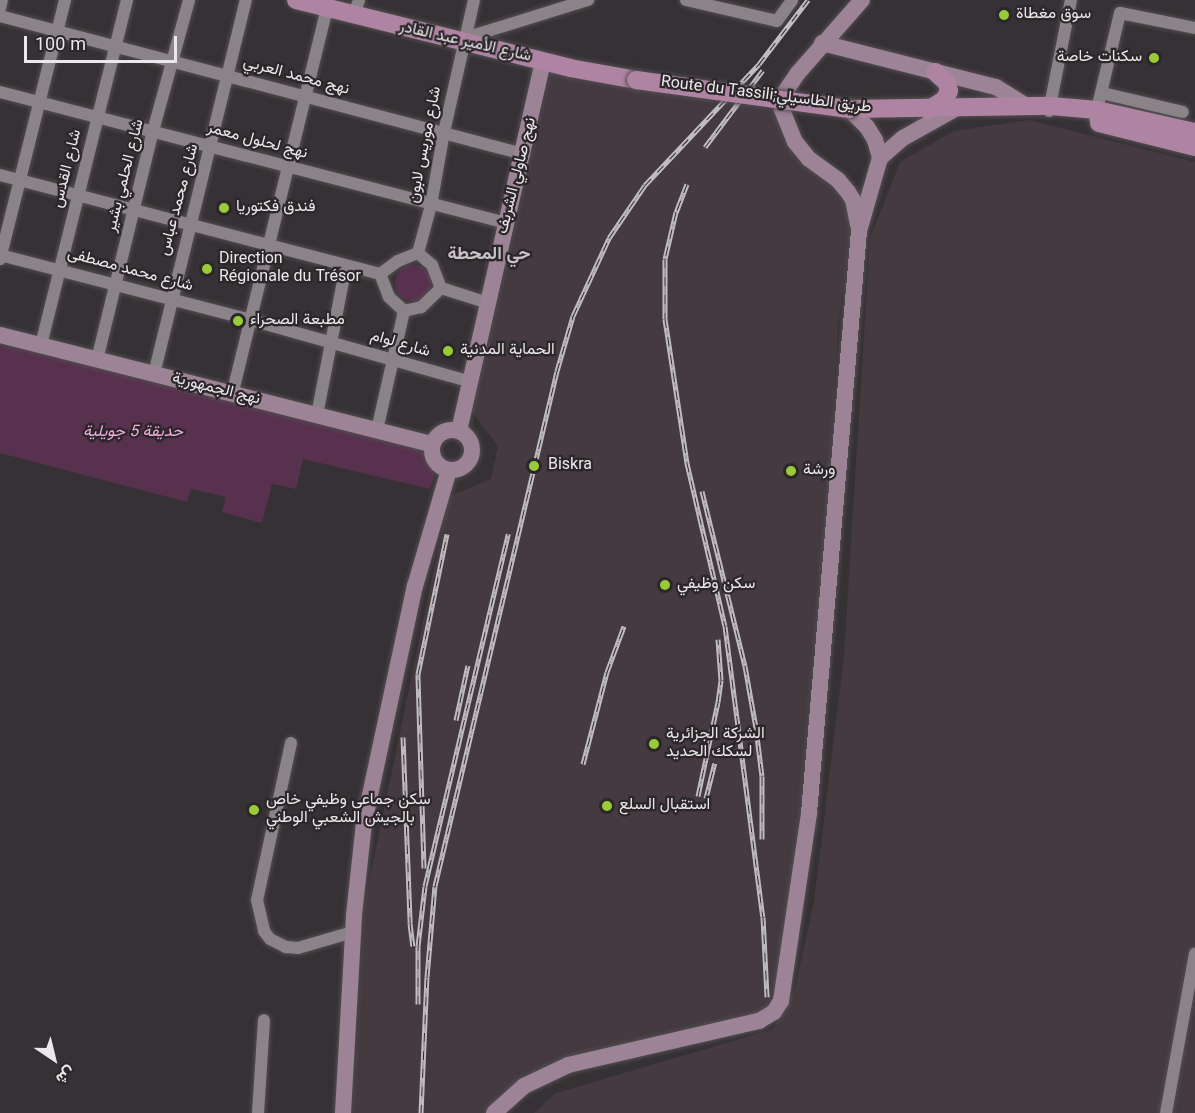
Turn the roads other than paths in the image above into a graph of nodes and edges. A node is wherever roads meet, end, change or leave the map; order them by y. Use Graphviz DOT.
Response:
graph roads {
  1 [pos="2,0"];
  2 [pos="65,0"];
  3 [pos="127,0"];
  4 [pos="189,0"];
  5 [pos="246,0"];
  6 [pos="296,0"];
  7 [pos="474,0"];
  8 [pos="588,0"];
  9 [pos="686,0"];
  10 [pos="691,0"];
  11 [pos="792,0"];
  12 [pos="862,0"];
  13 [pos="1071,0"];
  14 [pos="329,4"];
  15 [pos="0,8"];
  16 [pos="356,8"];
  17 [pos="0,16"];
  18 [pos="1195,28"];
  19 [pos="57,31"];
  20 [pos="464,40"];
  21 [pos="822,43"];
  22 [pos="115,48"];
  23 [pos="173,61"];
  24 [pos="543,61"];
  25 [pos="935,72"];
  26 [pos="229,76"];
  27 [pos="636,80"];
  28 [pos="0,92"];
  29 [pos="306,97"];
  30 [pos="38,102"];
  31 [pos="1041,108"];
  32 [pos="1098,108"];
  33 [pos="849,109"];
  34 [pos="955,109"];
  35 [pos="928,110"];
  36 [pos="97,117"];
  37 [pos="1188,122"];
  38 [pos="153,131"];
  39 [pos="444,132"];
  40 [pos="211,147"];
  41 [pos="1195,147"];
  42 [pos="523,154"];
  43 [pos="877,166"];
  44 [pos="289,168"];
  45 [pos="0,175"];
  46 [pos="21,180"];
  47 [pos="838,180"];
  48 [pos="78,196"];
  49 [pos="432,205"];
  50 [pos="135,210"];
  51 [pos="506,223"];
  52 [pos="190,225"];
  53 [pos="859,231"];
  54 [pos="269,246"];
  55 [pos="417,253"];
  56 [pos="0,257"];
  57 [pos="346,266"];
  58 [pos="59,270"];
  59 [pos="380,274"];
  60 [pos="117,285"];
  61 [pos="441,288"];
  62 [pos="171,299"];
  63 [pos="488,303"];
  64 [pos="404,311"];
  65 [pos="251,320"];
  66 [pos="0,335"];
  67 [pos="332,343"];
  68 [pos="41,345"];
  69 [pos="392,359"];
  70 [pos="98,360"];
  71 [pos="154,374"];
  72 [pos="471,382"];
  73 [pos="232,394"];
  74 [pos="317,415"];
  75 [pos="377,430"];
  76 [pos="459,430"];
  77 [pos="432,444"];
  78 [pos="449,470"];
  79 [pos="291,743"];
  80 [pos="353,932"];
  81 [pos="1195,954"];
  82 [pos="264,1020"];
  83 [pos="258,1113"];
  84 [pos="342,1113"];
  85 [pos="494,1113"];
  86 [pos="1166,1113"];
  1 -- 15 [label="street"];
  2 -- 19 [label="street"];
  3 -- 22 [label="street, شارع القدس"];
  4 -- 23 [label="street, شارع الحلمي بشير"];
  5 -- 26 [label="street, شارع محمد عباس"];
  6 -- 14 [label="main road, شارع الأمير عبد القادر"];
  7 -- 20 [label="street, شارع موريس لابون"];
  8 -- 20 [label="street"];
  9 -- 10 [label="street"];
  10 -- 11 [label="street"];
  12 -- 21 [label="street"];
  13 -- 31 [label="street"];
  14 -- 16 [label="main road, شارع الأمير عبد القادر"];
  14 -- 29 [label="street"];
  16 -- 20 [label="main road, شارع الأمير عبد القادر"];
  17 -- 19 [label="street, نهج محمد العربي"];
  18 -- 32 [label="street"];
  19 -- 22 [label="street, نهج محمد العربي"];
  19 -- 30 [label="street"];
  20 -- 24 [label="main road, شارع الأمير عبد القادر"];
  20 -- 39 [label="street, شارع موريس لابون"];
  21 -- 25 [label="street"];
  21 -- 47 [label="street"];
  22 -- 23 [label="street, نهج محمد العربي"];
  22 -- 36 [label="street, شارع القدس"];
  23 -- 26 [label="street, نهج محمد العربي"];
  23 -- 38 [label="street, شارع الحلمي بشير"];
  24 -- 27 [label="main road, شارع الأمير عبد القادر"];
  24 -- 42 [label="street, نهج صاولي الشربف"];
  25 -- 31 [label="street"];
  25 -- 35 [label="main road"];
  26 -- 29 [label="street, نهج محمد العربي"];
  26 -- 40 [label="street, شارع محمد عباس"];
  27 -- 33 [label="main road, Route du Tassili;طريق الطاسيلي, bridge"];
  28 -- 30 [label="street, نهج لحلول معمر"];
  29 -- 39 [label="street, نهج محمد العربي"];
  29 -- 44 [label="street"];
  30 -- 36 [label="street, نهج لحلول معمر"];
  30 -- 46 [label="street"];
  31 -- 32 [label="main road, Route du Tassili;طريق الطاسيلي"];
  31 -- 34 [label="main road, Route du Tassili;طريق الطاسيلي"];
  32 -- 37 [label="main road, Route du Tassili;طريق الطاسيلي"];
  32 -- 41 [label="main road, Route du Tassili;طريق الطاسيلي"];
  33 -- 35 [label="main road, Route du Tassili;طريق الطاسيلي"];
  33 -- 43 [label="street"];
  34 -- 35 [label="main road, Route du Tassili;طريق الطاسيلي"];
  34 -- 43 [label="street"];
  36 -- 38 [label="street, نهج لحلول معمر"];
  36 -- 48 [label="street, شارع القدس"];
  38 -- 40 [label="street, نهج لحلول معمر"];
  38 -- 50 [label="street, شارع الحلمي بشير"];
  39 -- 42 [label="street, نهج محمد العربي"];
  39 -- 49 [label="street, شارع موريس لابون"];
  40 -- 44 [label="street, نهج لحلول معمر"];
  40 -- 52 [label="street, شارع محمد عباس"];
  42 -- 51 [label="street, نهج صاولي الشربف"];
  43 -- 47 [label="street"];
  43 -- 53 [label="street"];
  44 -- 49 [label="street, نهج لحلول معمر"];
  44 -- 54 [label="street"];
  45 -- 46 [label="street"];
  46 -- 48 [label="street"];
  46 -- 56 [label="street"];
  47 -- 53 [label="street"];
  48 -- 50 [label="street"];
  48 -- 58 [label="street, شارع القدس"];
  49 -- 51 [label="street, نهج لحلول معمر"];
  49 -- 55 [label="street, شارع موريس لابون"];
  50 -- 52 [label="street"];
  50 -- 60 [label="street, شارع الحلمي بشير"];
  51 -- 63 [label="street, نهج صاولي الشربف"];
  52 -- 54 [label="street"];
  52 -- 62 [label="street, شارع محمد عباس"];
  53 -- 85 [label="street"];
  54 -- 57 [label="street"];
  54 -- 65 [label="street"];
  55 -- 59 [label="street"];
  55 -- 61 [label="street"];
  56 -- 58 [label="street, شارع محمد مصطفى"];
  57 -- 59 [label="street"];
  57 -- 67 [label="street"];
  58 -- 60 [label="street, شارع محمد مصطفى"];
  58 -- 68 [label="street, شارع القدس"];
  59 -- 64 [label="street"];
  60 -- 62 [label="street, شارع محمد مصطفى"];
  60 -- 70 [label="street, شارع الحلمي بشير"];
  61 -- 63 [label="street"];
  61 -- 64 [label="street"];
  62 -- 65 [label="street, شارع محمد مصطفى"];
  62 -- 71 [label="street, شارع محمد عباس"];
  63 -- 72 [label="street, نهج صاولي الشربف"];
  64 -- 69 [label="street"];
  65 -- 67 [label="street, شارع لوام"];
  65 -- 73 [label="street"];
  66 -- 68 [label="street, نهج الجمهورية"];
  67 -- 69 [label="street, شارع لوام"];
  67 -- 74 [label="street"];
  68 -- 70 [label="street, نهج الجمهورية"];
  69 -- 72 [label="street, شارع لوام"];
  69 -- 75 [label="street"];
  70 -- 71 [label="street, نهج الجمهورية"];
  71 -- 73 [label="street, نهج الجمهورية"];
  72 -- 76 [label="street, نهج صاولي الشربف"];
  73 -- 74 [label="street, نهج الجمهورية"];
  74 -- 75 [label="street, نهج الجمهورية"];
  75 -- 77 [label="street, نهج الجمهورية"];
  76 -- 77 [label="street"];
  76 -- 78 [label="street"];
  77 -- 78 [label="street"];
  78 -- 80 [label="street"];
  79 -- 80 [label="street"];
  80 -- 84 [label="street"];
  81 -- 86 [label="street"];
  82 -- 83 [label="street"];
}
